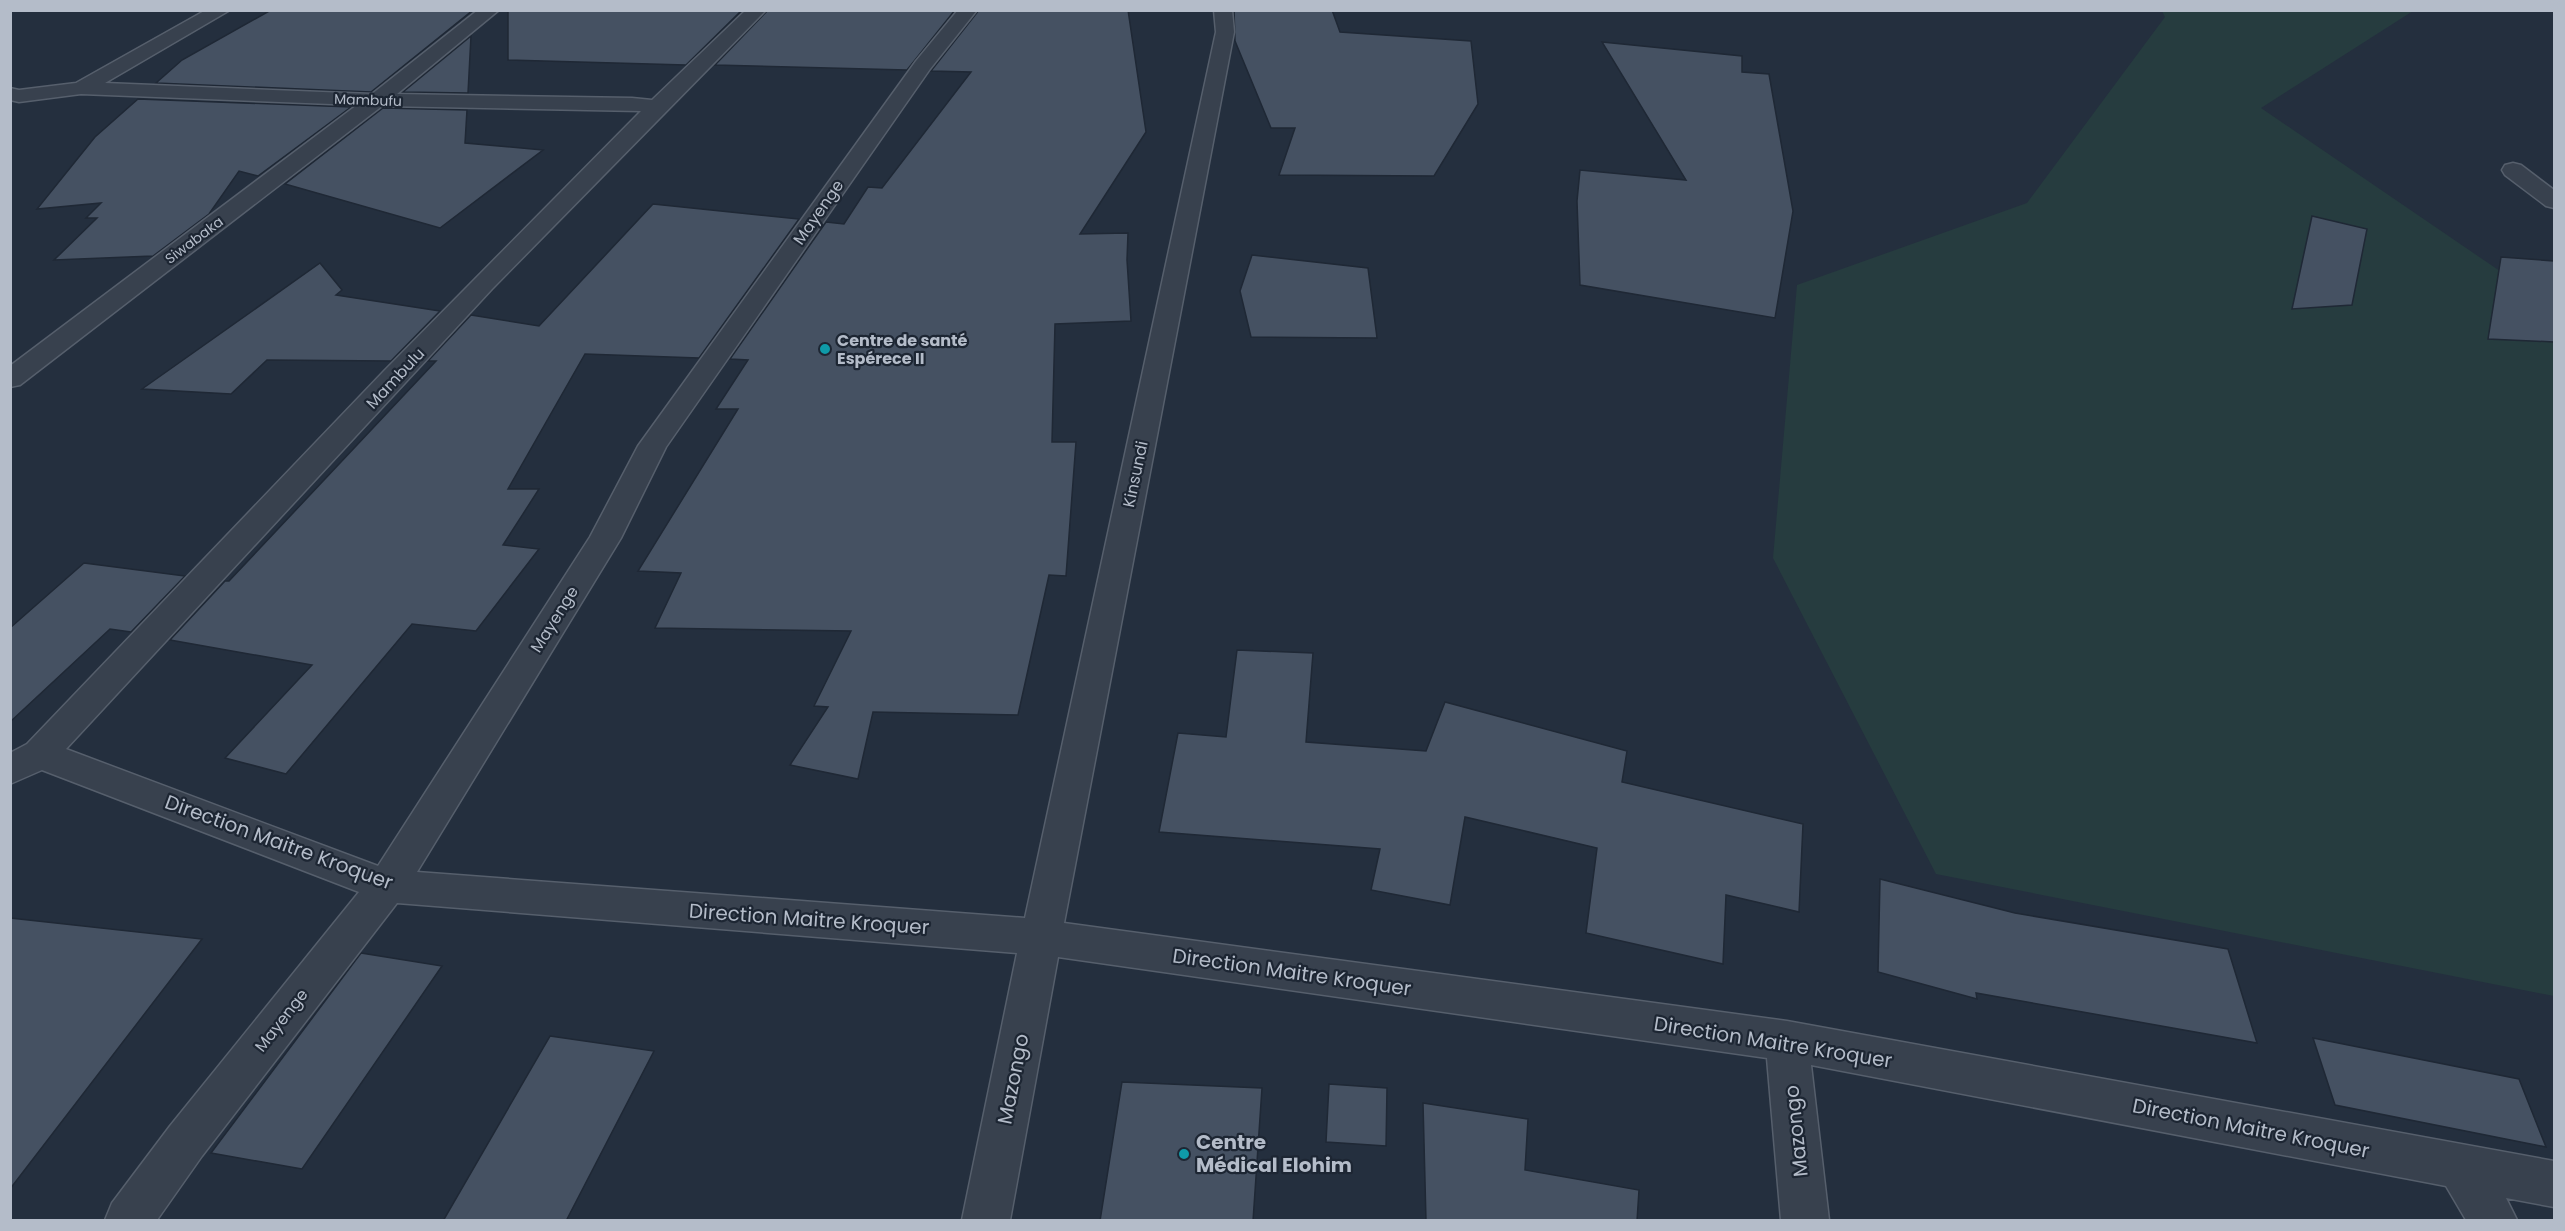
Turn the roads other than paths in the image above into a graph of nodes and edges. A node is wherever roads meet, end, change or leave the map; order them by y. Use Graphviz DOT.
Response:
graph roads {
  1 [pos="222,10"];
  2 [pos="490,10"];
  3 [pos="757,10"];
  4 [pos="968,10"];
  5 [pos="1223,10"];
  6 [pos="81,88"];
  7 [pos="10,94"];
  8 [pos="377,100"];
  9 [pos="656,107"];
  10 [pos="2513,170"];
  11 [pos="2554,201"];
  12 [pos="10,379"];
  13 [pos="25,762"];
  14 [pos="387,886"];
  15 [pos="1041,937"];
  16 [pos="1787,1041"];
  17 [pos="2460,1167"];
  18 [pos="2554,1184"];
  19 [pos="129,1221"];
  20 [pos="986,1221"];
  21 [pos="1805,1221"];
  22 [pos="2493,1221"];
  1 -- 6 [label="street"];
  2 -- 8 [label="street, Siwabaka"];
  3 -- 9 [label="street, Mambulu"];
  4 -- 14 [label="street, Mayenge"];
  5 -- 15 [label="street, Kinsundi"];
  6 -- 7 [label="street"];
  6 -- 8 [label="street, Mambufu"];
  8 -- 9 [label="street, Mambufu"];
  8 -- 12 [label="street, Siwabaka"];
  9 -- 13 [label="street, Mambulu"];
  10 -- 11 [label="street"];
  13 -- 14 [label="street, Direction Maitre Kroquer"];
  14 -- 15 [label="street, Direction Maitre Kroquer"];
  14 -- 19 [label="street, Mayenge"];
  15 -- 16 [label="street, Direction Maitre Kroquer"];
  15 -- 20 [label="street, Mazongo"];
  16 -- 17 [label="street, Direction Maitre Kroquer"];
  16 -- 21 [label="street, Mazongo"];
  17 -- 18 [label="street, Direction Maitre Kroquer"];
  17 -- 22 [label="street"];
}
